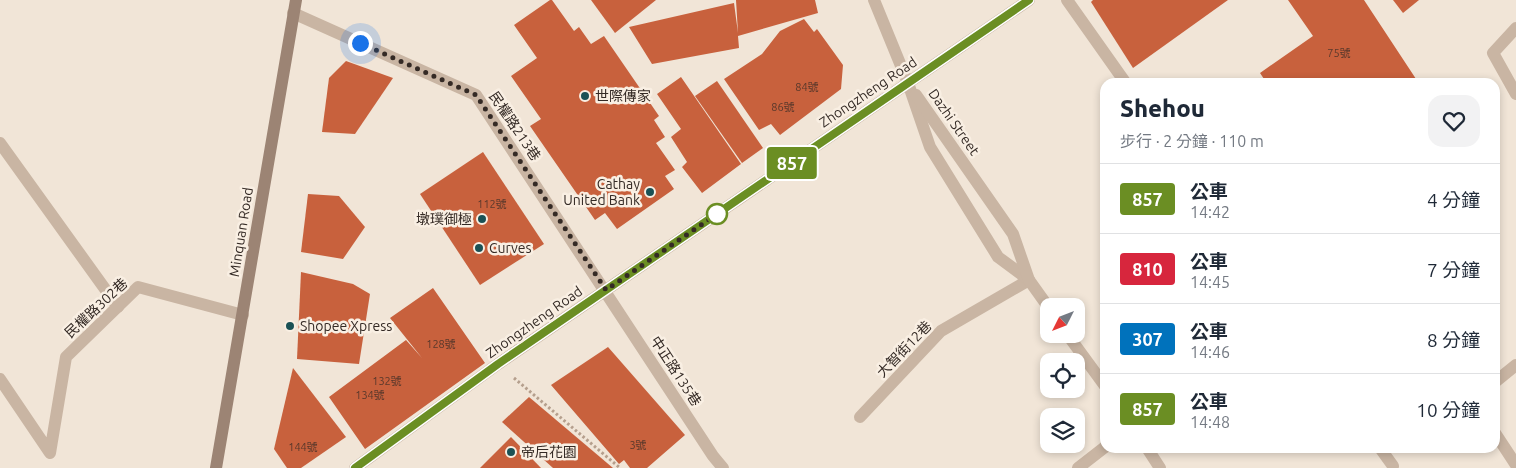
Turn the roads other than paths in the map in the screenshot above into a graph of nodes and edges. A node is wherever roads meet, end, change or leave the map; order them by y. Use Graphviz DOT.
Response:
graph roads {
  1 [pos="296,0"];
  2 [pos="874,0"];
  3 [pos="1029,0"];
  4 [pos="1067,0"];
  5 [pos="293,13"];
  6 [pos="1516,28"];
  7 [pos="1122,78"];
  8 [pos="908,83"];
  9 [pos="1516,94"];
  10 [pos="0,143"];
  11 [pos="1029,280"];
  12 [pos="606,290"];
  13 [pos="1042,298"];
  14 [pos="118,307"];
  15 [pos="243,314"];
  16 [pos="1074,343"];
  17 [pos="1516,365"];
  18 [pos="1500,378"];
  19 [pos="0,379"];
  20 [pos="1100,379"];
  21 [pos="860,417"];
  22 [pos="1500,440"];
  23 [pos="1100,450"];
  24 [pos="1150,453"];
  25 [pos="1383,453"];
  26 [pos="1516,464"];
  27 [pos="1392,466"];
  28 [pos="216,468"];
  29 [pos="355,468"];
  30 [pos="723,468"];
  31 [pos="1078,468"];
  32 [pos="1160,468"];
  1 -- 5 [label="main road, Minquan Road"];
  2 -- 8 [label="street"];
  3 -- 8 [label="street, Zhongzheng Road"];
  4 -- 7 [label="street"];
  5 -- 12 [label="street, 民權路213巷"];
  5 -- 15 [label="main road, Minquan Road"];
  6 -- 9 [label="street"];
  8 -- 11 [label="street, Dazhi Street"];
  8 -- 11 [label="street, Dazhi Street"];
  8 -- 12 [label="street, Zhongzheng Road"];
  10 -- 14 [label="street"];
  11 -- 13 [label="street, Dazhi Street"];
  11 -- 21 [label="street, 大智街12巷"];
  12 -- 29 [label="street, Zhongzheng Road"];
  12 -- 30 [label="street, 中正路135巷"];
  14 -- 15 [label="street, 民權路302巷"];
  14 -- 19 [label="street, 民權路302巷"];
  15 -- 28 [label="main road, Minquan Road"];
  16 -- 20 [label="street"];
  17 -- 18 [label="street"];
  22 -- 26 [label="street"];
  23 -- 31 [label="street"];
  24 -- 32 [label="street"];
  25 -- 27 [label="street"];
}
